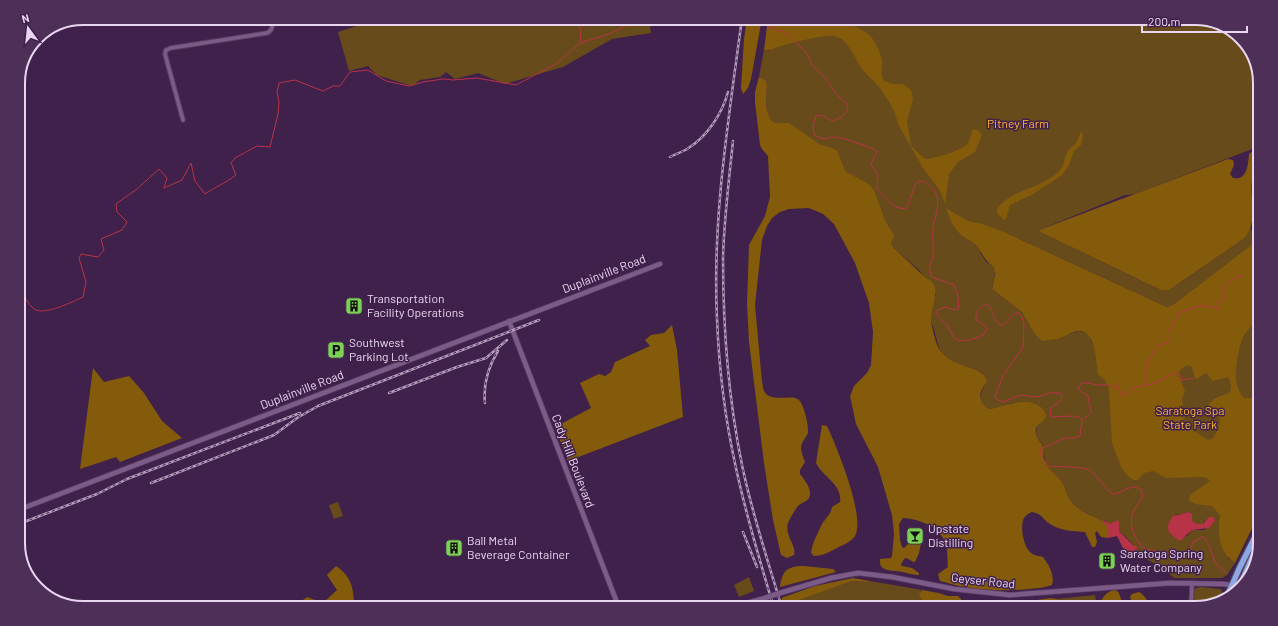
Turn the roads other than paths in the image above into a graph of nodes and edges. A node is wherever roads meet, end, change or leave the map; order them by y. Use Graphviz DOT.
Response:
graph roads {
  1 [pos="272,25"];
  2 [pos="183,120"];
  3 [pos="660,264"];
  4 [pos="509,321"];
  5 [pos="25,507"];
  6 [pos="1253,542"];
  7 [pos="1192,583"];
  8 [pos="1232,585"];
  9 [pos="1230,589"];
  10 [pos="615,601"];
  11 [pos="754,601"];
  12 [pos="1191,601"];
  1 -- 2 [label="street"];
  3 -- 4 [label="street, Duplainville Road"];
  4 -- 5 [label="street, Duplainville Road"];
  4 -- 10 [label="street, Cady Hill Boulevard"];
  6 -- 8 [label="highway"];
  7 -- 8 [label="street, Geyser Road"];
  7 -- 11 [label="street, Geyser Road, bridge"];
  7 -- 12 [label="street"];
  8 -- 9 [label="highway"];
}
